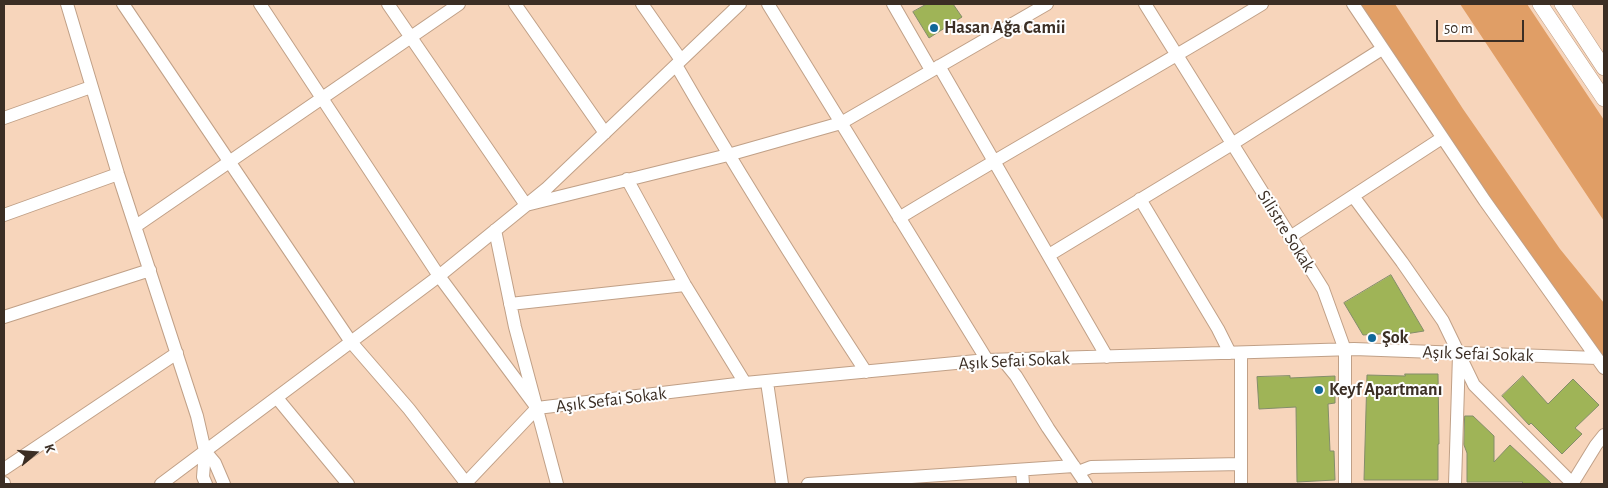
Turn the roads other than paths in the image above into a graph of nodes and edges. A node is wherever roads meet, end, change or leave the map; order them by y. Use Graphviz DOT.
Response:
graph roads {
  1 [pos="67,4"];
  2 [pos="123,4"];
  3 [pos="260,4"];
  4 [pos="388,4"];
  5 [pos="459,4"];
  6 [pos="515,4"];
  7 [pos="642,4"];
  8 [pos="740,4"];
  9 [pos="768,4"];
  10 [pos="893,4"];
  11 [pos="1047,4"];
  12 [pos="1144,4"];
  13 [pos="1262,4"];
  14 [pos="1353,4"];
  15 [pos="1540,4"];
  16 [pos="1566,5"];
  17 [pos="411,37"];
  18 [pos="1382,49"];
  19 [pos="1177,56"];
  20 [pos="679,62"];
  21 [pos="935,68"];
  22 [pos="1604,68"];
  23 [pos="91,87"];
  24 [pos="322,98"];
  25 [pos="1604,99"];
  26 [pos="4,118"];
  27 [pos="841,123"];
  28 [pos="605,132"];
  29 [pos="1442,138"];
  30 [pos="1232,144"];
  31 [pos="728,155"];
  32 [pos="993,161"];
  33 [pos="230,162"];
  34 [pos="118,174"];
  35 [pos="627,179"];
  36 [pos="1354,196"];
  37 [pos="1140,199"];
  38 [pos="526,205"];
  39 [pos="4,215"];
  40 [pos="899,218"];
  41 [pos="136,226"];
  42 [pos="495,230"];
  43 [pos="1290,237"];
  44 [pos="1049,255"];
  45 [pos="150,270"];
  46 [pos="439,276"];
  47 [pos="685,285"];
  48 [pos="510,304"];
  49 [pos="4,318"];
  50 [pos="351,342"];
  51 [pos="1345,350"];
  52 [pos="177,353"];
  53 [pos="1235,353"];
  54 [pos="1459,353"];
  55 [pos="1107,357"];
  56 [pos="987,360"];
  57 [pos="1004,360"];
  58 [pos="1601,363"];
  59 [pos="866,372"];
  60 [pos="767,382"];
  61 [pos="745,384"];
  62 [pos="277,398"];
  63 [pos="537,408"];
  64 [pos="1604,435"];
  65 [pos="205,451"];
  66 [pos="1241,464"];
  67 [pos="4,469"];
  68 [pos="1076,469"];
  69 [pos="1022,470"];
  70 [pos="1572,483"];
  71 [pos="161,484"];
  72 [pos="206,484"];
  73 [pos="224,484"];
  74 [pos="348,484"];
  75 [pos="466,484"];
  76 [pos="557,484"];
  77 [pos="782,484"];
  78 [pos="808,484"];
  79 [pos="1023,484"];
  80 [pos="1086,484"];
  81 [pos="1242,484"];
  82 [pos="1345,484"];
  83 [pos="1455,484"];
  1 -- 23 [label="street"];
  2 -- 33 [label="street"];
  3 -- 24 [label="street"];
  4 -- 17 [label="street"];
  5 -- 17 [label="street"];
  6 -- 28 [label="street"];
  7 -- 20 [label="street"];
  8 -- 20 [label="street"];
  9 -- 27 [label="street"];
  10 -- 21 [label="street"];
  11 -- 21 [label="street"];
  12 -- 19 [label="street, Silistre Sokak"];
  13 -- 19 [label="street"];
  14 -- 18 [label="street"];
  15 -- 25 [label="main road"];
  16 -- 22 [label="main road"];
  17 -- 24 [label="street"];
  17 -- 38 [label="street"];
  18 -- 29 [label="street"];
  18 -- 30 [label="street"];
  19 -- 30 [label="street, Silistre Sokak"];
  19 -- 32 [label="street"];
  20 -- 28 [label="street"];
  20 -- 31 [label="street"];
  21 -- 27 [label="street"];
  21 -- 32 [label="street"];
  23 -- 26 [label="street"];
  23 -- 34 [label="street"];
  24 -- 33 [label="street"];
  24 -- 46 [label="street"];
  27 -- 31 [label="street"];
  27 -- 40 [label="street"];
  28 -- 38 [label="street"];
  29 -- 36 [label="street"];
  29 -- 58 [label="street"];
  30 -- 37 [label="street"];
  30 -- 43 [label="street, Silistre Sokak"];
  31 -- 35 [label="street"];
  31 -- 59 [label="street"];
  32 -- 40 [label="street"];
  32 -- 44 [label="street"];
  33 -- 41 [label="street"];
  33 -- 50 [label="street"];
  34 -- 39 [label="street"];
  34 -- 41 [label="street"];
  35 -- 38 [label="street"];
  35 -- 47 [label="street"];
  36 -- 43 [label="street"];
  36 -- 54 [label="street"];
  37 -- 44 [label="street"];
  37 -- 53 [label="street"];
  38 -- 42 [label="street"];
  40 -- 56 [label="street"];
  41 -- 45 [label="street"];
  42 -- 46 [label="street"];
  42 -- 48 [label="street"];
  43 -- 51 [label="street, Silistre Sokak"];
  44 -- 55 [label="street"];
  45 -- 49 [label="street"];
  45 -- 52 [label="street"];
  46 -- 50 [label="street"];
  46 -- 63 [label="street"];
  47 -- 48 [label="street"];
  47 -- 61 [label="street"];
  48 -- 63 [label="street"];
  50 -- 62 [label="street"];
  50 -- 75 [label="street"];
  51 -- 53 [label="street, Aşık Sefai Sokak"];
  51 -- 54 [label="street, Aşık Sefai Sokak"];
  51 -- 82 [label="street, Silistre Sokak"];
  52 -- 65 [label="street"];
  52 -- 67 [label="street"];
  53 -- 55 [label="street, Aşık Sefai Sokak"];
  53 -- 66 [label="street"];
  54 -- 58 [label="street, Aşık Sefai Sokak"];
  54 -- 70 [label="street"];
  54 -- 83 [label="street"];
  55 -- 57 [label="street, Aşık Sefai Sokak"];
  56 -- 57 [label="street, Aşık Sefai Sokak"];
  56 -- 59 [label="street, Aşık Sefai Sokak"];
  57 -- 68 [label="street"];
  59 -- 60 [label="street, Aşık Sefai Sokak"];
  60 -- 61 [label="street, Aşık Sefai Sokak"];
  60 -- 77 [label="street"];
  61 -- 63 [label="street, Aşık Sefai Sokak"];
  62 -- 65 [label="street"];
  62 -- 74 [label="street"];
  63 -- 75 [label="street, Aşık Sefai Sokak"];
  63 -- 76 [label="street"];
  64 -- 70 [label="street"];
  65 -- 71 [label="street"];
  65 -- 72 [label="street"];
  65 -- 73 [label="street"];
  66 -- 68 [label="street"];
  66 -- 81 [label="street"];
  68 -- 69 [label="street"];
  68 -- 80 [label="street"];
  69 -- 78 [label="street"];
  69 -- 79 [label="street"];
}
